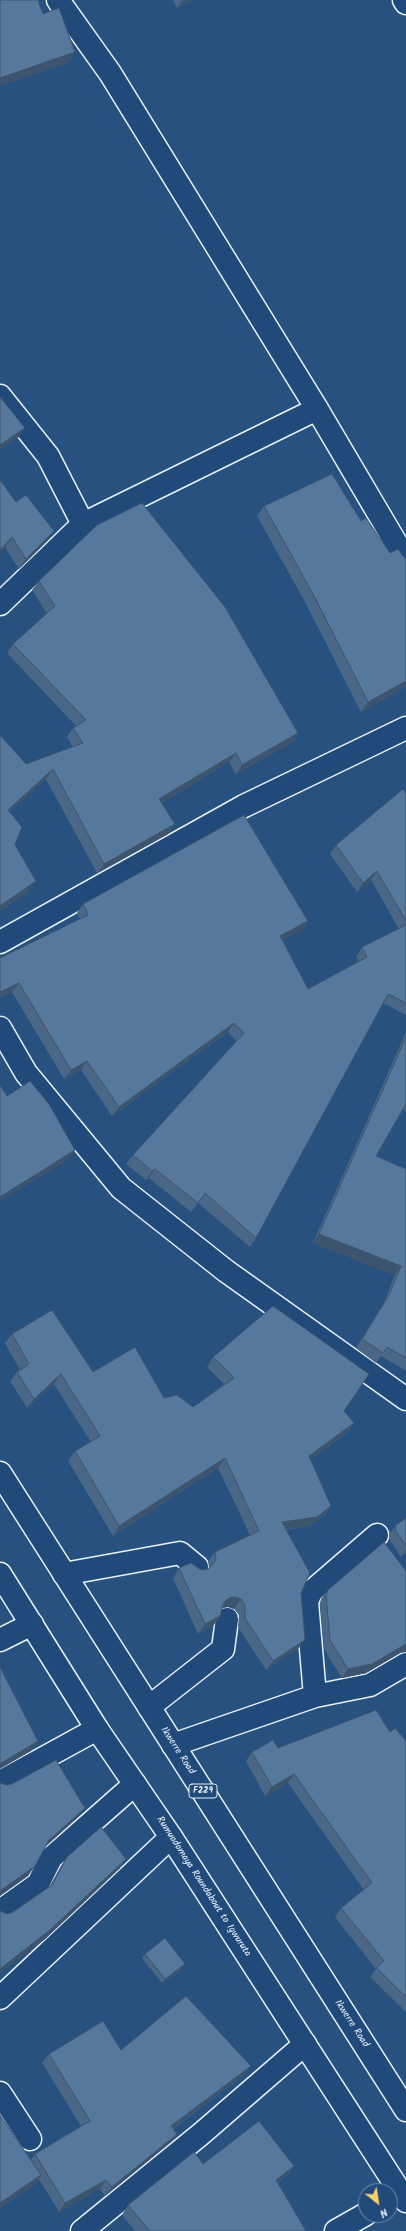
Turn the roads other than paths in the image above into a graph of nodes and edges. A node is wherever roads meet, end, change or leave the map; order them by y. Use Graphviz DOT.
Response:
graph roads {
  1 [pos="58,0"];
  2 [pos="404,0"];
  3 [pos="406,3"];
  4 [pos="0,396"];
  5 [pos="317,410"];
  6 [pos="83,524"];
  7 [pos="406,560"];
  8 [pos="0,604"];
  9 [pos="406,728"];
  10 [pos="0,942"];
  11 [pos="0,1028"];
  12 [pos="406,1400"];
  13 [pos="0,1473"];
  14 [pos="377,1535"];
  15 [pos="197,1567"];
  16 [pos="0,1574"];
  17 [pos="64,1574"];
  18 [pos="227,1619"];
  19 [pos="32,1624"];
  20 [pos="0,1640"];
  21 [pos="406,1664"];
  22 [pos="315,1696"];
  23 [pos="149,1707"];
  24 [pos="97,1729"];
  25 [pos="174,1745"];
  26 [pos="0,1782"];
  27 [pos="135,1784"];
  28 [pos="171,1837"];
  29 [pos="0,1910"];
  30 [pos="0,1998"];
  31 [pos="305,2044"];
  32 [pos="0,2093"];
  33 [pos="406,2110"];
  34 [pos="30,2139"];
  35 [pos="399,2199"];
  36 [pos="358,2219"];
  37 [pos="82,2231"];
  38 [pos="336,2231"];
  1 -- 5 [label="street"];
  2 -- 3 [label="street"];
  4 -- 6 [label="street"];
  5 -- 6 [label="street"];
  5 -- 7 [label="street"];
  6 -- 8 [label="street"];
  9 -- 10 [label="street"];
  11 -- 12 [label="street"];
  13 -- 17 [label="street, Ikwerre Road / F229"];
  14 -- 22 [label="street"];
  15 -- 17 [label="street"];
  16 -- 19 [label="street, Rumuodomaya Roundabout to Igwuruta"];
  17 -- 23 [label="street, Ikwerre Road / F229"];
  18 -- 23 [label="street"];
  19 -- 20 [label="street"];
  19 -- 24 [label="street, Rumuodomaya Roundabout to Igwuruta"];
  21 -- 22 [label="street"];
  22 -- 25 [label="street"];
  23 -- 25 [label="street, Ikwerre Road / F229"];
  24 -- 26 [label="street"];
  24 -- 27 [label="street, Rumuodomaya Roundabout to Igwuruta"];
  25 -- 33 [label="street, Ikwerre Road / F229"];
  27 -- 28 [label="street, Rumuodomaya Roundabout to Igwuruta"];
  27 -- 29 [label="street"];
  28 -- 30 [label="street"];
  28 -- 31 [label="street, Rumuodomaya Roundabout to Igwuruta"];
  31 -- 35 [label="street, Rumuodomaya Roundabout to Igwuruta"];
  31 -- 37 [label="street"];
  32 -- 34 [label="street"];
  36 -- 38 [label="street"];
}
